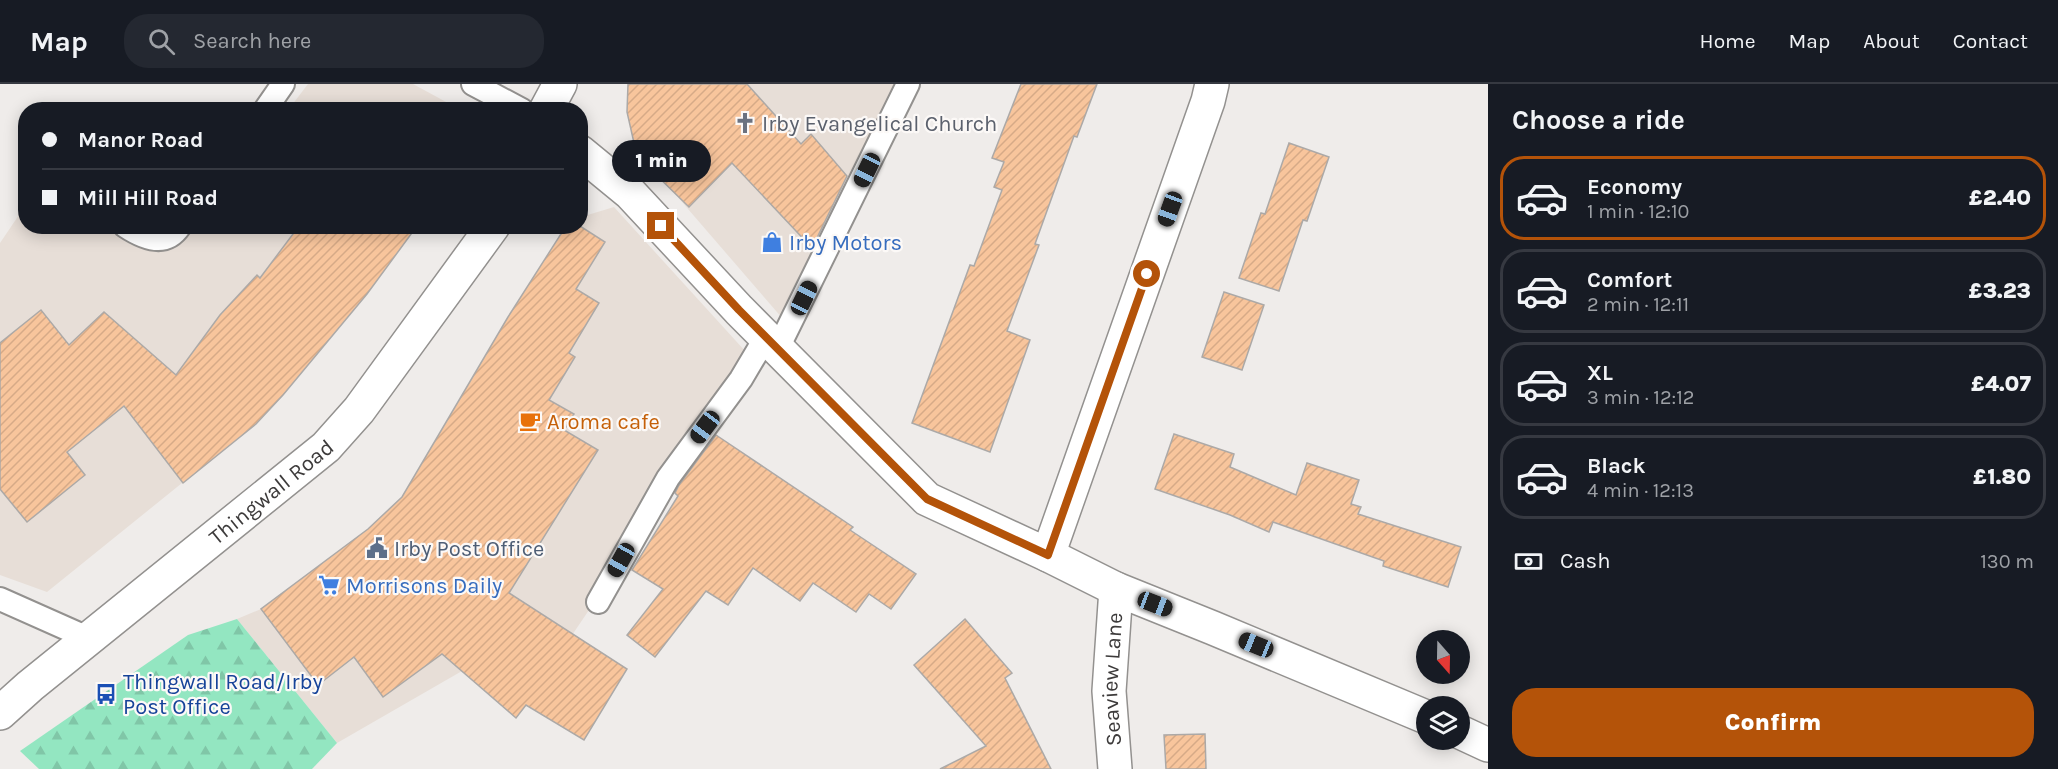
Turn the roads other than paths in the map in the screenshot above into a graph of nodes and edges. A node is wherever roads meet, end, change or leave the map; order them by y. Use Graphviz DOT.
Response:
graph roads {
  1 [pos="283,84"];
  2 [pos="473,84"];
  3 [pos="560,84"];
  4 [pos="908,84"];
  5 [pos="1212,84"];
  6 [pos="271,102"];
  7 [pos="507,102"];
  8 [pos="550,102"];
  9 [pos="588,159"];
  10 [pos="137,234"];
  11 [pos="171,234"];
  12 [pos="488,234"];
  13 [pos="772,343"];
  14 [pos="1048,555"];
  15 [pos="1116,589"];
  16 [pos="0,599"];
  17 [pos="598,602"];
  18 [pos="90,639"];
  19 [pos="0,713"];
  20 [pos="1416,713"];
  21 [pos="1470,737"];
  22 [pos="1488,745"];
  23 [pos="1115,769"];
  1 -- 6 [label="lane"];
  2 -- 7 [label="lane"];
  3 -- 8 [label="street"];
  4 -- 13 [label="lane"];
  5 -- 14 [label="street"];
  9 -- 13 [label="street"];
  10 -- 11 [label="lane"];
  12 -- 18 [label="street, Thingwall Road"];
  13 -- 14 [label="street"];
  13 -- 17 [label="lane"];
  14 -- 15 [label="street"];
  15 -- 20 [label="street"];
  15 -- 23 [label="street, Seaview Lane"];
  16 -- 18 [label="lane"];
  18 -- 19 [label="street, Thingwall Road"];
  21 -- 22 [label="street"];
}
